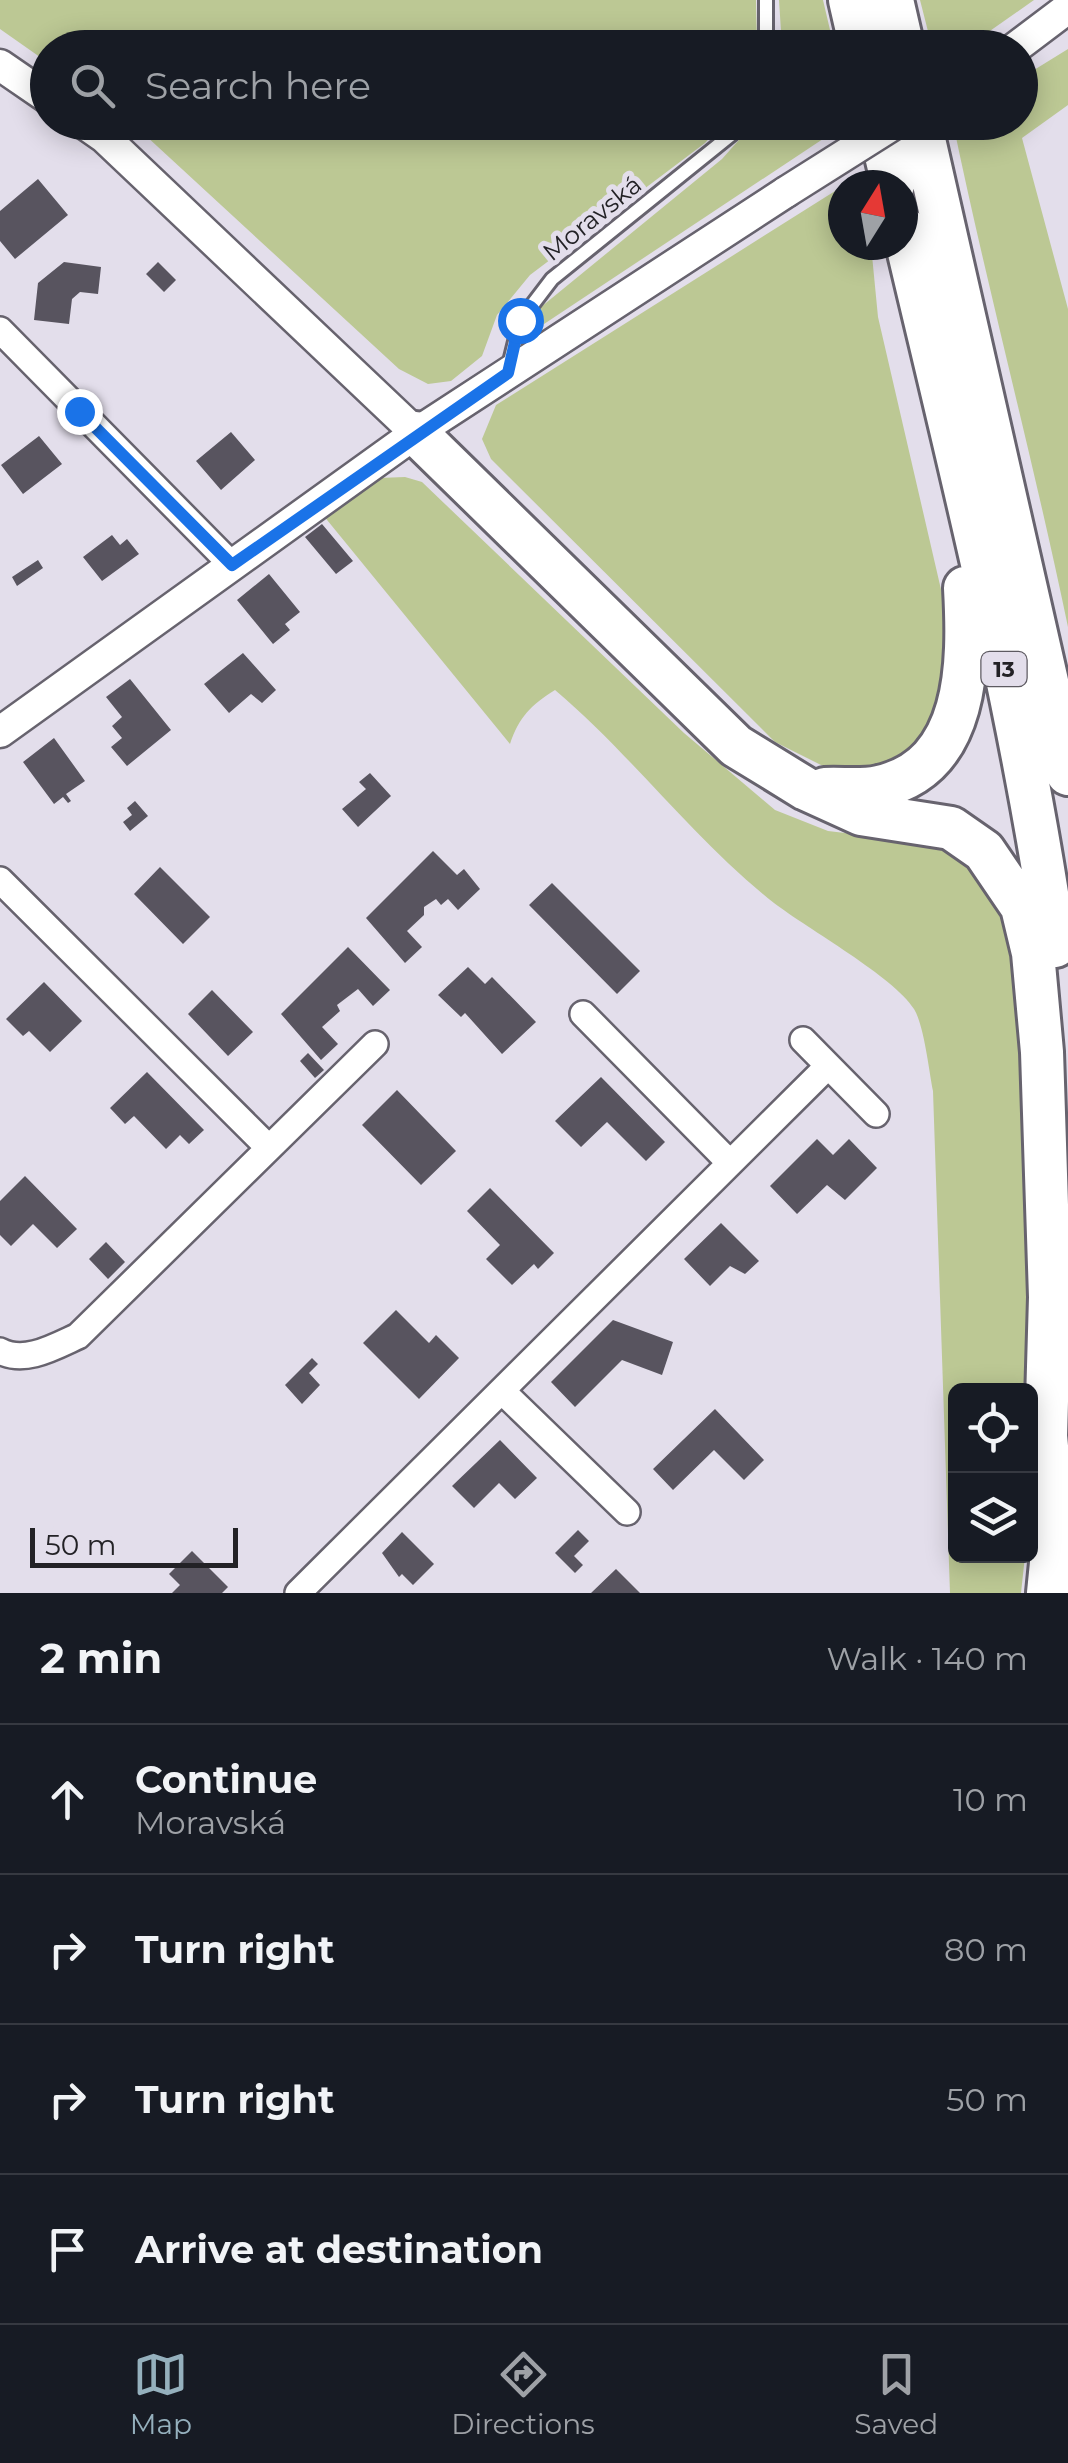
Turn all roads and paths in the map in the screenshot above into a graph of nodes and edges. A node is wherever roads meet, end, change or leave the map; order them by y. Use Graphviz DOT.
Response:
graph roads {
  1 [pos="766,0"];
  2 [pos="850,0"];
  3 [pos="892,0"];
  4 [pos="1068,8"];
  5 [pos="766,30"];
  6 [pos="857,30"];
  7 [pos="899,30"];
  8 [pos="1038,30"];
  9 [pos="0,65"];
  10 [pos="30,86"];
  11 [pos="106,140"];
  12 [pos="725,140"];
  13 [pos="868,140"];
  14 [pos="882,140"];
  15 [pos="924,140"];
  16 [pos="889,170"];
  17 [pos="897,260"];
  18 [pos="911,260"];
  19 [pos="0,330"];
  20 [pos="508,373"];
  21 [pos="416,433"];
  22 [pos="232,565"];
  23 [pos="0,732"];
  24 [pos="1068,774"];
  25 [pos="806,789"];
  26 [pos="0,880"];
  27 [pos="584,1014"];
  28 [pos="803,1040"];
  29 [pos="375,1044"];
  30 [pos="827,1067"];
  31 [pos="876,1114"];
  32 [pos="1068,1116"];
  33 [pos="269,1148"];
  34 [pos="730,1163"];
  35 [pos="1068,1348"];
  36 [pos="0,1351"];
  37 [pos="502,1391"];
  38 [pos="626,1512"];
  39 [pos="1056,1532"];
  40 [pos="298,1593"];
  41 [pos="1048,1593"];
  1 -- 5 [label="lane"];
  2 -- 6 [label="highway"];
  3 -- 7 [label="highway"];
  4 -- 8 [label="street"];
  9 -- 10 [label="street"];
  11 -- 21 [label="street"];
  12 -- 20 [label="lane, Moravská"];
  13 -- 20 [label="street, bridge"];
  14 -- 16 [label="highway"];
  15 -- 24 [label="highway, 13"];
  17 -- 25 [label="highway"];
  18 -- 32 [label="highway, 13"];
  19 -- 22 [label="street"];
  20 -- 21 [label="street"];
  21 -- 22 [label="street"];
  21 -- 25 [label="highway"];
  22 -- 23 [label="street"];
  25 -- 39 [label="highway"];
  26 -- 33 [label="street"];
  27 -- 34 [label="street"];
  28 -- 30 [label="street"];
  29 -- 33 [label="street"];
  30 -- 31 [label="street"];
  30 -- 34 [label="street"];
  33 -- 36 [label="street"];
  34 -- 37 [label="street"];
  35 -- 39 [label="highway"];
  37 -- 38 [label="street"];
  37 -- 40 [label="street"];
  39 -- 41 [label="highway"];
}
